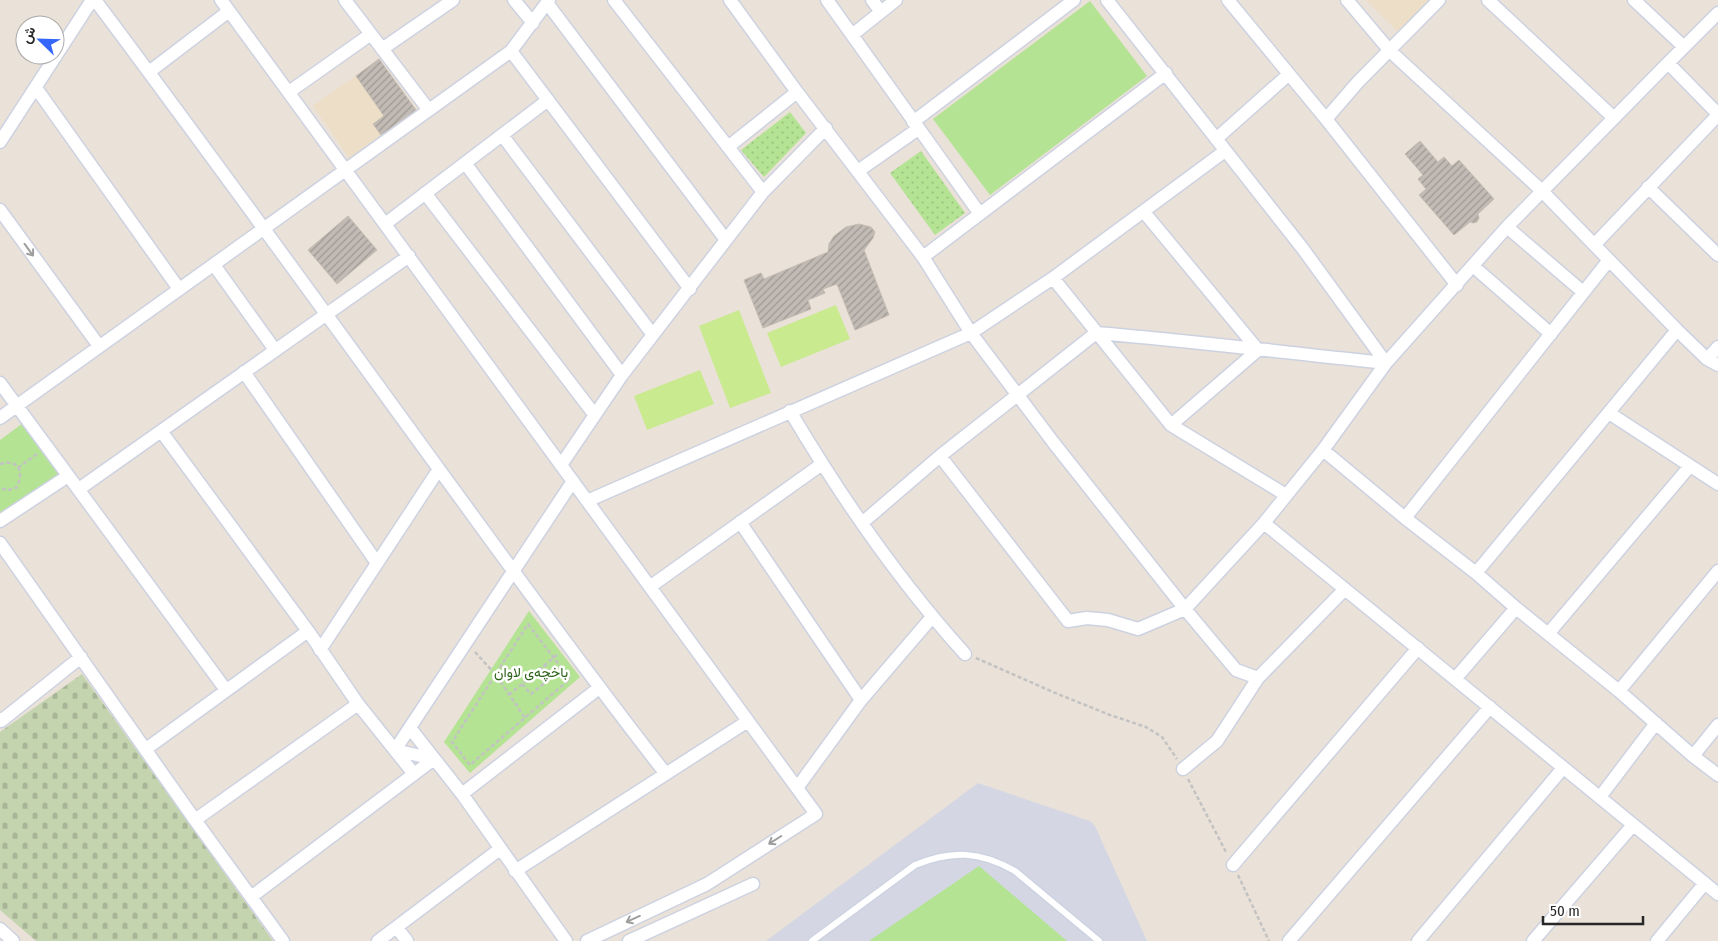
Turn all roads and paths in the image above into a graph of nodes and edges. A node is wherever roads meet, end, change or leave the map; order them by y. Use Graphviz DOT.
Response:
graph roads {
  1 [pos="94,0"];
  2 [pos="221,0"];
  3 [pos="345,0"];
  4 [pos="453,0"];
  5 [pos="514,0"];
  6 [pos="614,0"];
  7 [pos="730,0"];
  8 [pos="828,0"];
  9 [pos="872,0"];
  10 [pos="896,0"];
  11 [pos="1074,0"];
  12 [pos="1108,0"];
  13 [pos="1228,0"];
  14 [pos="1347,0"];
  15 [pos="1439,0"];
  16 [pos="1488,0"];
  17 [pos="1634,0"];
  18 [pos="548,2"];
  19 [pos="229,11"];
  20 [pos="881,12"];
  21 [pos="1718,13"];
  22 [pos="532,23"];
  23 [pos="371,34"];
  24 [pos="852,35"];
  25 [pos="1684,47"];
  26 [pos="382,49"];
  27 [pos="511,51"];
  28 [pos="1390,52"];
  29 [pos="1668,63"];
  30 [pos="149,72"];
  31 [pos="1166,73"];
  32 [pos="1289,74"];
  33 [pos="36,88"];
  34 [pos="289,92"];
  35 [pos="797,92"];
  36 [pos="548,100"];
  37 [pos="428,109"];
  38 [pos="1718,115"];
  39 [pos="1614,118"];
  40 [pos="1326,119"];
  41 [pos="916,126"];
  42 [pos="826,128"];
  43 [pos="502,134"];
  44 [pos="1216,139"];
  45 [pos="0,142"];
  46 [pos="728,147"];
  47 [pos="1225,151"];
  48 [pos="464,163"];
  49 [pos="345,169"];
  50 [pos="858,171"];
  51 [pos="1648,187"];
  52 [pos="1542,190"];
  53 [pos="763,192"];
  54 [pos="425,193"];
  55 [pos="0,210"];
  56 [pos="1144,212"];
  57 [pos="980,214"];
  58 [pos="385,224"];
  59 [pos="1507,227"];
  60 [pos="265,229"];
  61 [pos="726,240"];
  62 [pos="1595,244"];
  63 [pos="1718,255"];
  64 [pos="409,256"];
  65 [pos="923,257"];
  66 [pos="1609,260"];
  67 [pos="214,265"];
  68 [pos="1473,266"];
  69 [pos="1053,278"];
  70 [pos="1457,285"];
  71 [pos="690,288"];
  72 [pos="179,289"];
  73 [pos="1583,292"];
  74 [pos="325,315"];
  75 [pos="1678,330"];
  76 [pos="971,333"];
  77 [pos="1096,334"];
  78 [pos="1551,334"];
  79 [pos="653,335"];
  80 [pos="99,346"];
  81 [pos="1718,347"];
  82 [pos="276,350"];
  83 [pos="1258,350"];
  84 [pos="1713,362"];
  85 [pos="1386,363"];
  86 [pos="244,372"];
  87 [pos="622,375"];
  88 [pos="0,383"];
  89 [pos="1017,395"];
  90 [pos="17,406"];
  91 [pos="790,411"];
  92 [pos="1609,413"];
  93 [pos="594,414"];
  94 [pos="0,418"];
  95 [pos="1171,425"];
  96 [pos="161,431"];
  97 [pos="1323,450"];
  98 [pos="38,453"];
  99 [pos="940,456"];
  100 [pos="0,464"];
  101 [pos="822,464"];
  102 [pos="561,465"];
  103 [pos="1690,466"];
  104 [pos="18,468"];
  105 [pos="438,468"];
  106 [pos="68,476"];
  107 [pos="573,481"];
  108 [pos="1718,484"];
  109 [pos="0,488"];
  110 [pos="79,489"];
  111 [pos="1286,495"];
  112 [pos="588,501"];
  113 [pos="1404,518"];
  114 [pos="0,521"];
  115 [pos="740,522"];
  116 [pos="862,523"];
  117 [pos="1264,523"];
  118 [pos="0,543"];
  119 [pos="377,563"];
  120 [pos="513,571"];
  121 [pos="1718,571"];
  122 [pos="1476,573"];
  123 [pos="651,586"];
  124 [pos="1345,589"];
  125 [pos="1516,608"];
  126 [pos="1185,609"];
  127 [pos="932,617"];
  128 [pos="308,631"];
  129 [pos="1548,634"];
  130 [pos="466,642"];
  131 [pos="1418,648"];
  132 [pos="320,650"];
  133 [pos="965,654"];
  134 [pos="81,657"];
  135 [pos="553,657"];
  136 [pos="544,665"];
  137 [pos="496,675"];
  138 [pos="1258,678"];
  139 [pos="1455,679"];
  140 [pos="522,684"];
  141 [pos="599,688"];
  142 [pos="226,690"];
  143 [pos="1619,690"];
  144 [pos="509,695"];
  145 [pos="861,700"];
  146 [pos="358,704"];
  147 [pos="1490,707"];
  148 [pos="526,718"];
  149 [pos="0,720"];
  150 [pos="748,721"];
  151 [pos="1656,723"];
  152 [pos="1718,725"];
  153 [pos="410,728"];
  154 [pos="146,749"];
  155 [pos="395,750"];
  156 [pos="412,754"];
  157 [pos="1693,756"];
  158 [pos="434,759"];
  159 [pos="1563,768"];
  160 [pos="1183,769"];
  161 [pos="414,774"];
  162 [pos="666,774"];
  163 [pos="1718,775"];
  164 [pos="797,788"];
  165 [pos="462,794"];
  166 [pos="1600,797"];
  167 [pos="195,820"];
  168 [pos="1633,825"];
  169 [pos="500,849"];
  170 [pos="1233,865"];
  171 [pos="515,871"];
  172 [pos="1705,883"];
  173 [pos="753,884"];
  174 [pos="1718,894"];
  175 [pos="251,897"];
  176 [pos="397,928"];
  177 [pos="0,929"];
  178 [pos="13,941"];
  179 [pos="283,941"];
  180 [pos="378,941"];
  181 [pos="407,941"];
  182 [pos="566,941"];
  183 [pos="587,941"];
  184 [pos="630,941"];
  185 [pos="812,941"];
  186 [pos="1099,941"];
  187 [pos="1269,941"];
  188 [pos="1289,941"];
  189 [pos="1418,941"];
  190 [pos="1533,941"];
  191 [pos="1657,941"];
  1 -- 30 [label="street"];
  1 -- 33 [label="street"];
  2 -- 19 [label="street"];
  3 -- 23 [label="street"];
  4 -- 26 [label="street"];
  5 -- 22 [label="street"];
  6 -- 46 [label="street"];
  7 -- 35 [label="street"];
  8 -- 24 [label="street"];
  9 -- 20 [label="street"];
  10 -- 20 [label="street"];
  11 -- 41 [label="street"];
  12 -- 31 [label="street"];
  13 -- 32 [label="street"];
  14 -- 28 [label="street"];
  15 -- 28 [label="street"];
  16 -- 39 [label="street"];
  17 -- 25 [label="street"];
  18 -- 22 [label="street"];
  18 -- 61 [label="street"];
  19 -- 30 [label="street"];
  19 -- 34 [label="street"];
  20 -- 24 [label="street"];
  21 -- 25 [label="street"];
  22 -- 27 [label="street"];
  23 -- 26 [label="street"];
  23 -- 34 [label="street"];
  24 -- 41 [label="street"];
  25 -- 29 [label="street"];
  26 -- 37 [label="street"];
  27 -- 36 [label="street"];
  27 -- 37 [label="street"];
  28 -- 40 [label="street"];
  28 -- 52 [label="street"];
  29 -- 38 [label="street"];
  29 -- 39 [label="street"];
  30 -- 60 [label="street"];
  31 -- 44 [label="street"];
  31 -- 57 [label="street"];
  32 -- 40 [label="street"];
  32 -- 44 [label="street"];
  33 -- 45 [label="street"];
  33 -- 72 [label="street"];
  34 -- 49 [label="street"];
  35 -- 42 [label="street"];
  35 -- 46 [label="street"];
  36 -- 43 [label="street"];
  36 -- 71 [label="street"];
  37 -- 49 [label="street"];
  38 -- 51 [label="street"];
  39 -- 52 [label="street"];
  40 -- 70 [label="street"];
  41 -- 50 [label="street"];
  41 -- 57 [label="street"];
  42 -- 50 [label="street"];
  42 -- 53 [label="street"];
  43 -- 48 [label="street"];
  43 -- 79 [label="street"];
  44 -- 47 [label="street"];
  46 -- 53 [label="street"];
  47 -- 56 [label="street"];
  47 -- 85 [label="street"];
  48 -- 54 [label="street"];
  48 -- 87 [label="street"];
  49 -- 58 [label="street"];
  49 -- 60 [label="street"];
  50 -- 65 [label="street"];
  51 -- 62 [label="street"];
  51 -- 63 [label="street"];
  52 -- 59 [label="street"];
  52 -- 62 [label="street"];
  53 -- 61 [label="street"];
  54 -- 58 [label="street"];
  54 -- 93 [label="street"];
  55 -- 80 [label="street, one-way"];
  56 -- 69 [label="street"];
  56 -- 83 [label="street"];
  57 -- 65 [label="street"];
  58 -- 64 [label="street"];
  59 -- 68 [label="street"];
  59 -- 73 [label="street"];
  60 -- 67 [label="street"];
  60 -- 74 [label="street"];
  61 -- 71 [label="street"];
  62 -- 66 [label="street"];
  64 -- 74 [label="street"];
  64 -- 102 [label="street"];
  65 -- 76 [label="street"];
  66 -- 73 [label="street"];
  66 -- 75 [label="street"];
  67 -- 72 [label="street"];
  67 -- 82 [label="street"];
  68 -- 70 [label="street"];
  68 -- 78 [label="street"];
  69 -- 76 [label="street"];
  69 -- 77 [label="street"];
  70 -- 85 [label="street"];
  71 -- 79 [label="street"];
  72 -- 80 [label="street"];
  73 -- 78 [label="street"];
  74 -- 82 [label="street"];
  74 -- 105 [label="street"];
  75 -- 84 [label="street"];
  75 -- 92 [label="street"];
  76 -- 89 [label="street"];
  76 -- 91 [label="street"];
  77 -- 83 [label="street"];
  77 -- 89 [label="street"];
  77 -- 95 [label="street"];
  78 -- 113 [label="street"];
  79 -- 87 [label="street"];
  80 -- 90 [label="street"];
  81 -- 84 [label="street"];
  82 -- 86 [label="street"];
  83 -- 85 [label="street"];
  83 -- 95 [label="street"];
  85 -- 97 [label="street"];
  86 -- 96 [label="street"];
  86 -- 119 [label="street"];
  87 -- 93 [label="street"];
  88 -- 90 [label="street"];
  89 -- 99 [label="street"];
  89 -- 126 [label="street"];
  90 -- 94 [label="street"];
  90 -- 106 [label="street"];
  91 -- 101 [label="street"];
  91 -- 112 [label="street"];
  92 -- 103 [label="street"];
  92 -- 122 [label="street"];
  93 -- 102 [label="street"];
  95 -- 111 [label="street"];
  96 -- 110 [label="street"];
  96 -- 128 [label="street"];
  97 -- 111 [label="street"];
  97 -- 113 [label="street"];
  98 -- 104 [label="path"];
  99 -- 116 [label="street"];
  99 -- 126 [label="street"];
  100 -- 104 [label="path"];
  101 -- 115 [label="street"];
  101 -- 116 [label="street"];
  102 -- 107 [label="street"];
  103 -- 108 [label="street"];
  103 -- 129 [label="street"];
  104 -- 109 [label="path"];
  105 -- 119 [label="street"];
  105 -- 120 [label="street"];
  106 -- 110 [label="street"];
  106 -- 114 [label="street"];
  107 -- 112 [label="street"];
  107 -- 120 [label="street"];
  110 -- 142 [label="street"];
  111 -- 117 [label="street"];
  112 -- 123 [label="street"];
  113 -- 122 [label="street"];
  115 -- 123 [label="street"];
  115 -- 145 [label="street"];
  116 -- 127 [label="street"];
  117 -- 124 [label="street"];
  117 -- 126 [label="street"];
  118 -- 134 [label="street"];
  119 -- 132 [label="street"];
  120 -- 130 [label="street"];
  120 -- 141 [label="street"];
  121 -- 143 [label="street"];
  122 -- 125 [label="street"];
  123 -- 150 [label="street"];
  124 -- 131 [label="street"];
  124 -- 138 [label="street"];
  125 -- 129 [label="street"];
  125 -- 139 [label="street"];
  126 -- 138 [label="street"];
  127 -- 133 [label="street"];
  127 -- 145 [label="street"];
  128 -- 132 [label="street"];
  128 -- 142 [label="street"];
  129 -- 143 [label="street"];
  130 -- 137 [label="path"];
  130 -- 153 [label="street"];
  131 -- 139 [label="street"];
  131 -- 170 [label="street"];
  132 -- 146 [label="street"];
  133 -- 160 [label="path"];
  134 -- 149 [label="street"];
  134 -- 154 [label="street"];
  135 -- 136 [label="path"];
  135 -- 137 [label="path"];
  135 -- 148 [label="path"];
  136 -- 140 [label="path"];
  136 -- 140 [label="path"];
  137 -- 144 [label="path"];
  137 -- 148 [label="path"];
  138 -- 160 [label="street"];
  139 -- 147 [label="street"];
  140 -- 144 [label="path"];
  141 -- 162 [label="street"];
  141 -- 165 [label="street"];
  142 -- 154 [label="street"];
  143 -- 151 [label="street"];
  144 -- 148 [label="path"];
  145 -- 164 [label="street"];
  146 -- 155 [label="street"];
  146 -- 167 [label="street"];
  147 -- 159 [label="street"];
  147 -- 188 [label="street"];
  150 -- 162 [label="street"];
  150 -- 164 [label="street"];
  151 -- 157 [label="street"];
  151 -- 166 [label="street"];
  152 -- 157 [label="street"];
  153 -- 155 [label="street"];
  153 -- 156 [label="street"];
  153 -- 158 [label="street"];
  154 -- 167 [label="street"];
  155 -- 156 [label="street"];
  155 -- 161 [label="street"];
  156 -- 158 [label="street"];
  156 -- 161 [label="street"];
  157 -- 163 [label="street"];
  158 -- 161 [label="street"];
  158 -- 165 [label="street"];
  159 -- 166 [label="street"];
  159 -- 189 [label="street"];
  160 -- 170 [label="path"];
  161 -- 175 [label="street"];
  162 -- 171 [label="street"];
  164 -- 183 [label="street, one-way"];
  165 -- 169 [label="street"];
  166 -- 168 [label="street"];
  167 -- 175 [label="street"];
  168 -- 172 [label="street"];
  168 -- 190 [label="street"];
  169 -- 171 [label="street"];
  169 -- 176 [label="street"];
  170 -- 187 [label="path"];
  171 -- 182 [label="street"];
  172 -- 174 [label="street"];
  172 -- 191 [label="street"];
  173 -- 184 [label="street"];
  175 -- 179 [label="street"];
  176 -- 180 [label="street"];
  176 -- 181 [label="street"];
  177 -- 178 [label="street"];
  185 -- 186 [label="lane"];
}
